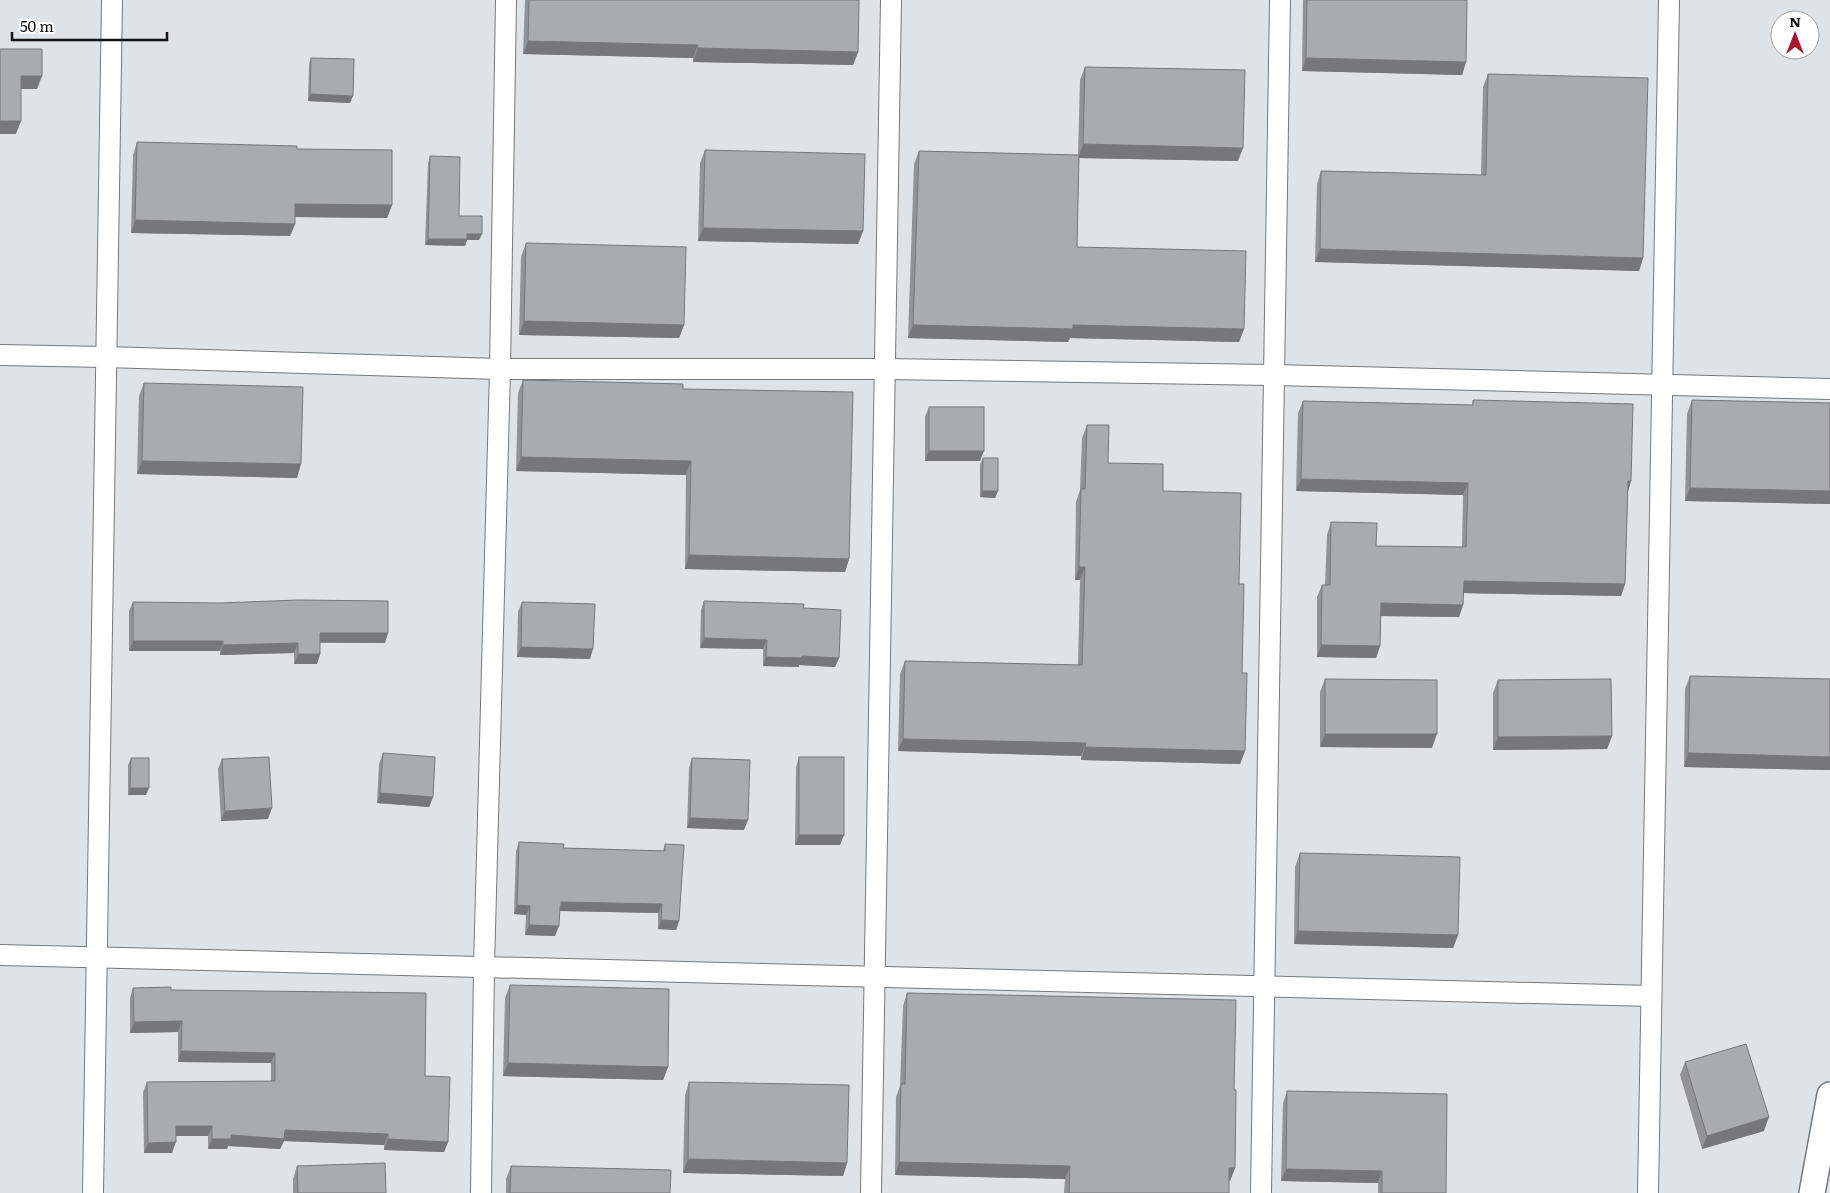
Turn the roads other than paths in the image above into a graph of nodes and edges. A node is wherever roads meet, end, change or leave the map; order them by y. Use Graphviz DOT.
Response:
graph roads {
  1 [pos="112,0"];
  2 [pos="506,0"];
  3 [pos="892,0"];
  4 [pos="1280,0"];
  5 [pos="1669,0"];
  6 [pos="0,355"];
  7 [pos="106,356"];
  8 [pos="500,369"];
  9 [pos="885,369"];
  10 [pos="1274,375"];
  11 [pos="1662,384"];
  12 [pos="1830,389"];
  13 [pos="0,955"];
  14 [pos="97,957"];
  15 [pos="484,967"];
  16 [pos="875,977"];
  17 [pos="1263,986"];
  18 [pos="1651,996"];
  19 [pos="1830,1094"];
  20 [pos="94,1193"];
  21 [pos="481,1193"];
  22 [pos="871,1193"];
  23 [pos="1261,1193"];
  24 [pos="1648,1193"];
  25 [pos="1812,1193"];
  1 -- 7 [label="street"];
  2 -- 8 [label="street"];
  3 -- 9 [label="street"];
  4 -- 10 [label="street"];
  5 -- 11 [label="street"];
  6 -- 7 [label="street"];
  7 -- 8 [label="street"];
  7 -- 14 [label="street"];
  8 -- 9 [label="street"];
  8 -- 15 [label="street"];
  9 -- 10 [label="street"];
  9 -- 16 [label="street"];
  10 -- 11 [label="street"];
  10 -- 17 [label="street"];
  11 -- 12 [label="street"];
  11 -- 18 [label="street"];
  13 -- 14 [label="street"];
  14 -- 15 [label="street"];
  14 -- 20 [label="street"];
  15 -- 16 [label="street"];
  15 -- 21 [label="street"];
  16 -- 17 [label="street"];
  16 -- 22 [label="street"];
  17 -- 18 [label="street"];
  17 -- 23 [label="street"];
  18 -- 24 [label="street"];
  19 -- 25 [label="street"];
}
